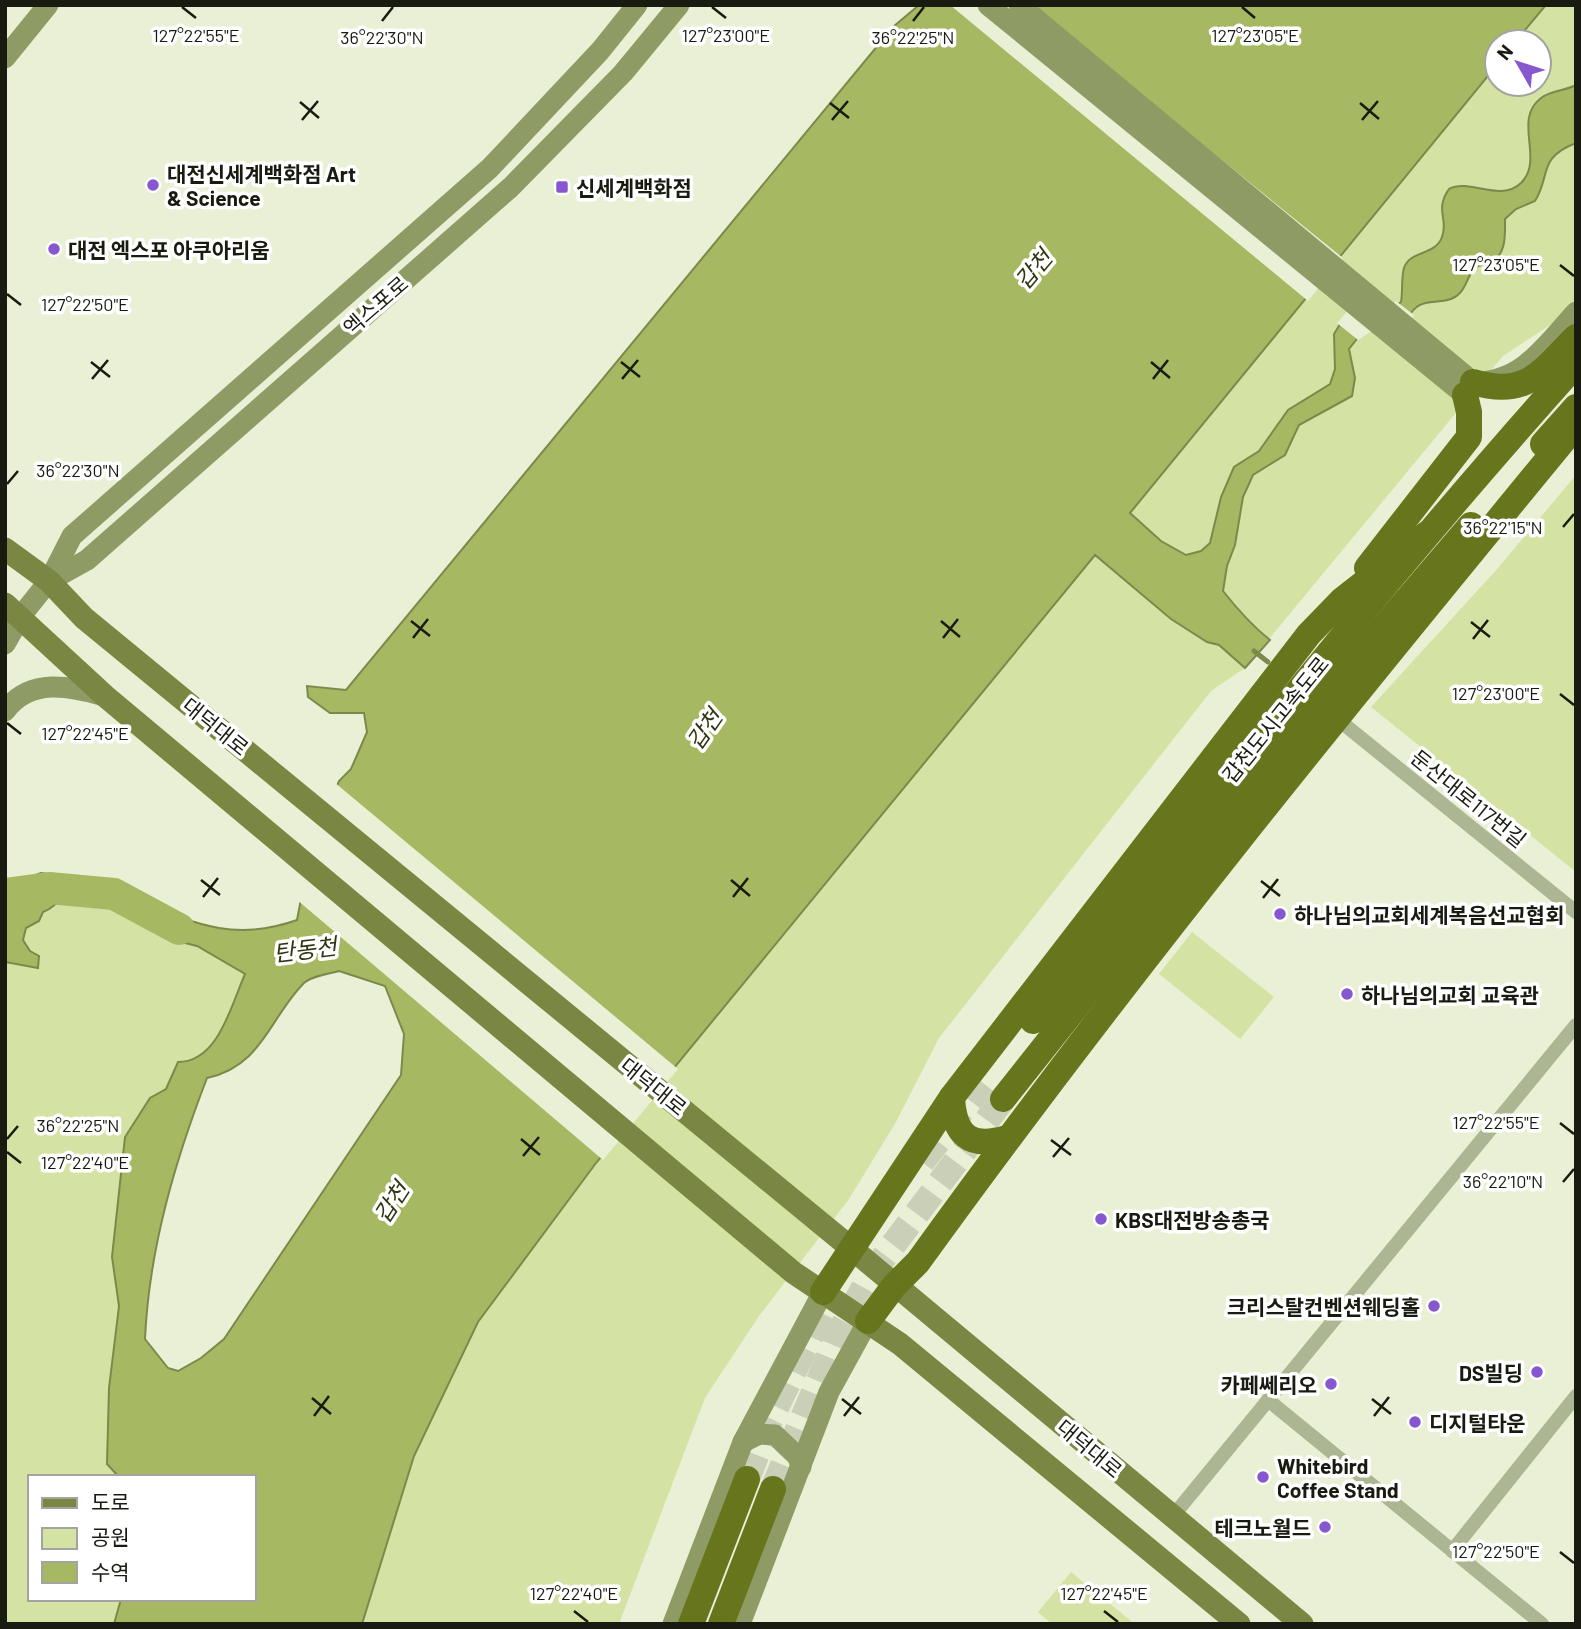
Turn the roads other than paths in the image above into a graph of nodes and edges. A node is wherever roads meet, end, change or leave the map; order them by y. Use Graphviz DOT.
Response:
graph roads {
  1 [pos="48,5"];
  2 [pos="637,5"];
  3 [pos="679,5"];
  4 [pos="988,5"];
  5 [pos="1019,5"];
  6 [pos="5,58"];
  7 [pos="1576,313"];
  8 [pos="1576,337"];
  9 [pos="1576,364"];
  10 [pos="1469,388"];
  11 [pos="1576,407"];
  12 [pos="1572,431"];
  13 [pos="1508,482"];
  14 [pos="1428,533"];
  15 [pos="5,549"];
  16 [pos="49,581"];
  17 [pos="1342,600"];
  18 [pos="13,610"];
  19 [pos="5,644"];
  20 [pos="105,696"];
  21 [pos="5,711"];
  22 [pos="1335,717"];
  23 [pos="1576,912"];
  24 [pos="1573,1034"];
  25 [pos="952,1097"];
  26 [pos="1007,1138"];
  27 [pos="851,1248"];
  28 [pos="894,1286"];
  29 [pos="823,1292"];
  30 [pos="868,1321"];
  31 [pos="1576,1396"];
  32 [pos="1268,1400"];
  33 [pos="743,1442"];
  34 [pos="801,1467"];
  35 [pos="747,1479"];
  36 [pos="773,1489"];
  37 [pos="1173,1516"];
  38 [pos="1452,1551"];
  39 [pos="673,1624"];
  40 [pos="691,1624"];
  41 [pos="721,1624"];
  42 [pos="740,1624"];
  43 [pos="1239,1624"];
  44 [pos="1302,1624"];
  45 [pos="1542,1624"];
  1 -- 6 [label="street"];
  2 -- 16 [label="street, 엑스포로"];
  3 -- 16 [label="street, 엑스포로"];
  4 -- 10 [label="street"];
  5 -- 10 [label="street"];
  7 -- 10 [label="street"];
  8 -- 10 [label="highway"];
  9 -- 14 [label="highway, 갑천도시고속도로"];
  10 -- 17 [label="highway"];
  11 -- 13 [label="highway, 갑천도시고속도로"];
  12 -- 13 [label="highway"];
  12 -- 22 [label="highway"];
  13 -- 14 [label="highway, 갑천도시고속도로"];
  14 -- 17 [label="highway"];
  15 -- 16 [label="main road, 대덕대로"];
  16 -- 18 [label="street, 엑스포로"];
  16 -- 27 [label="main road, 대덕대로"];
  17 -- 25 [label="highway"];
  18 -- 19 [label="street, 엑스포로"];
  18 -- 20 [label="main road, 대덕대로"];
  20 -- 21 [label="street"];
  20 -- 29 [label="main road, 대덕대로"];
  22 -- 23 [label="street, 둔산대로117번길"];
  22 -- 26 [label="highway"];
  24 -- 32 [label="street"];
  25 -- 26 [label="highway"];
  25 -- 27 [label="highway"];
  26 -- 28 [label="highway"];
  27 -- 28 [label="main road, 대덕대로"];
  27 -- 29 [label="highway"];
  28 -- 30 [label="highway"];
  28 -- 37 [label="main road, 대덕대로"];
  29 -- 30 [label="main road, 대덕대로"];
  29 -- 33 [label="street"];
  30 -- 34 [label="street"];
  30 -- 43 [label="main road, 대덕대로"];
  31 -- 38 [label="street"];
  32 -- 37 [label="street"];
  32 -- 38 [label="street"];
  33 -- 34 [label="street"];
  33 -- 39 [label="street"];
  34 -- 42 [label="street"];
  35 -- 40 [label="highway"];
  36 -- 41 [label="highway"];
  37 -- 44 [label="main road, 대덕대로"];
  38 -- 45 [label="street"];
}
